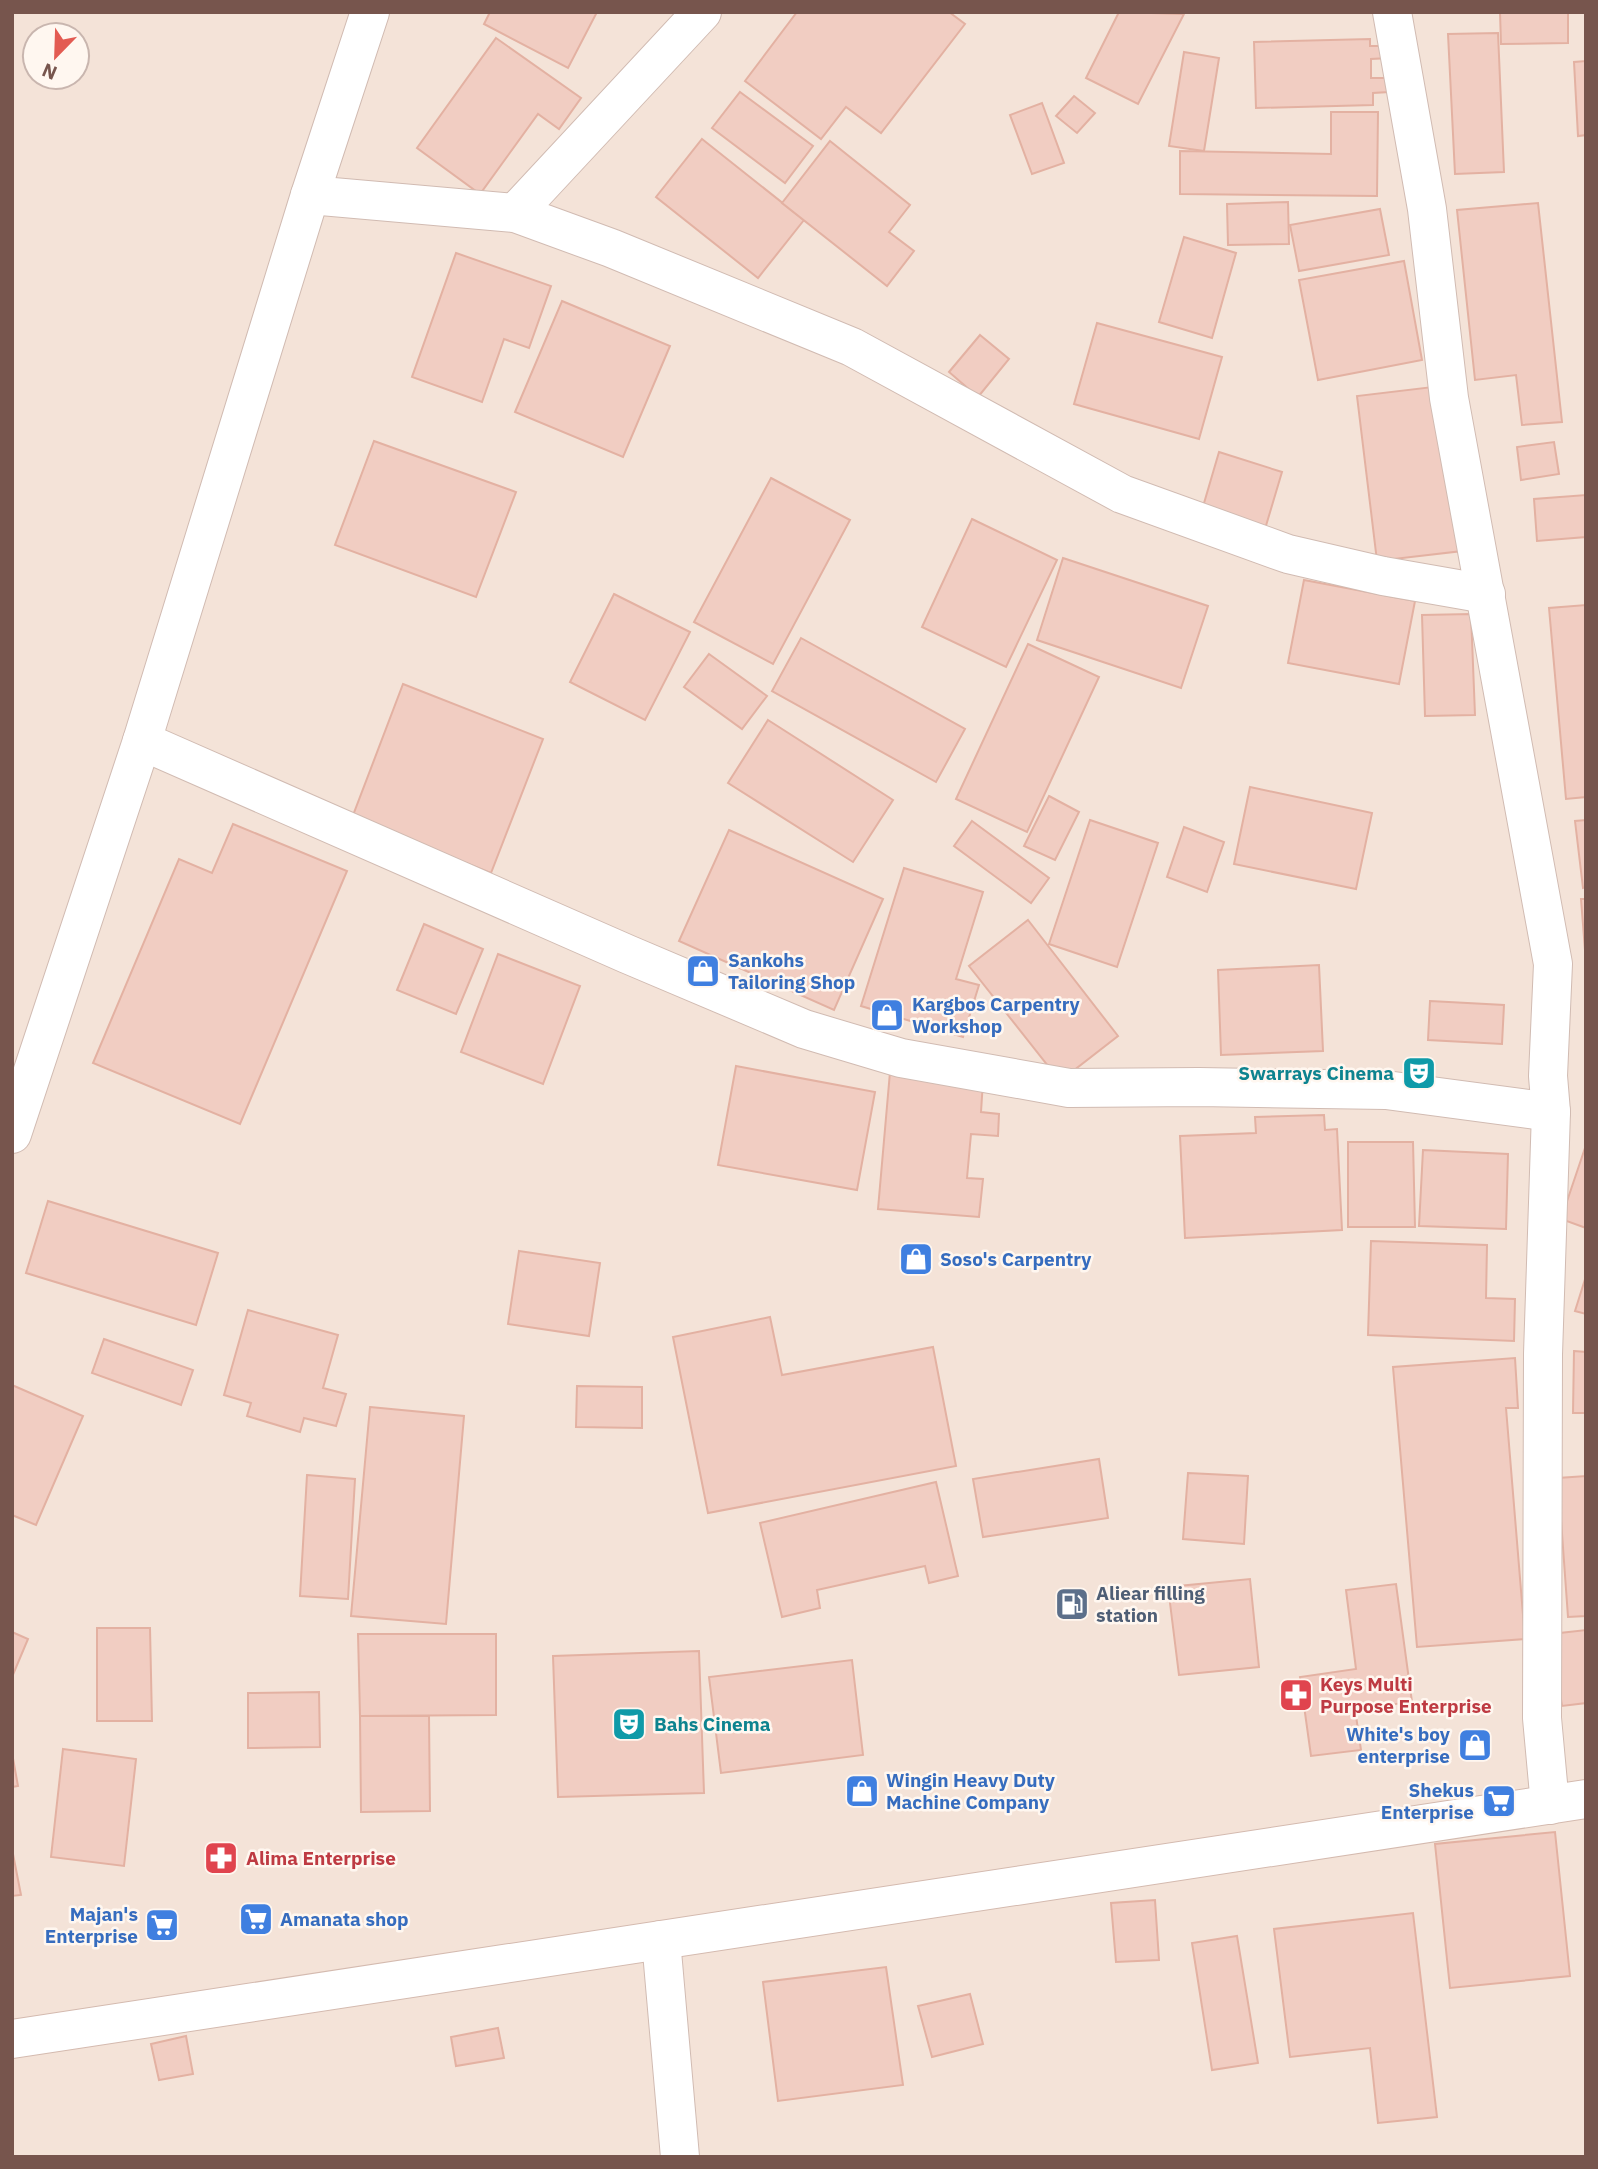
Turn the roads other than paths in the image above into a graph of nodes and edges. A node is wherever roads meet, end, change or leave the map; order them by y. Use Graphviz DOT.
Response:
graph roads {
  1 [pos="370,12"];
  2 [pos="702,12"];
  3 [pos="1392,12"];
  4 [pos="310,195"];
  5 [pos="515,213"];
  6 [pos="1486,594"];
  7 [pos="142,741"];
  8 [pos="1551,1112"];
  9 [pos="12,1134"];
  10 [pos="1568,1802"];
  11 [pos="661,1940"];
  12 [pos="12,2039"];
  13 [pos="680,2157"];
  1 -- 4 [label="street"];
  2 -- 5 [label="street"];
  3 -- 6 [label="street"];
  4 -- 5 [label="street"];
  4 -- 7 [label="street"];
  5 -- 6 [label="street"];
  6 -- 8 [label="street"];
  7 -- 8 [label="street"];
  7 -- 9 [label="street"];
  8 -- 10 [label="street"];
  10 -- 11 [label="street"];
  11 -- 12 [label="street"];
  11 -- 13 [label="street"];
}
